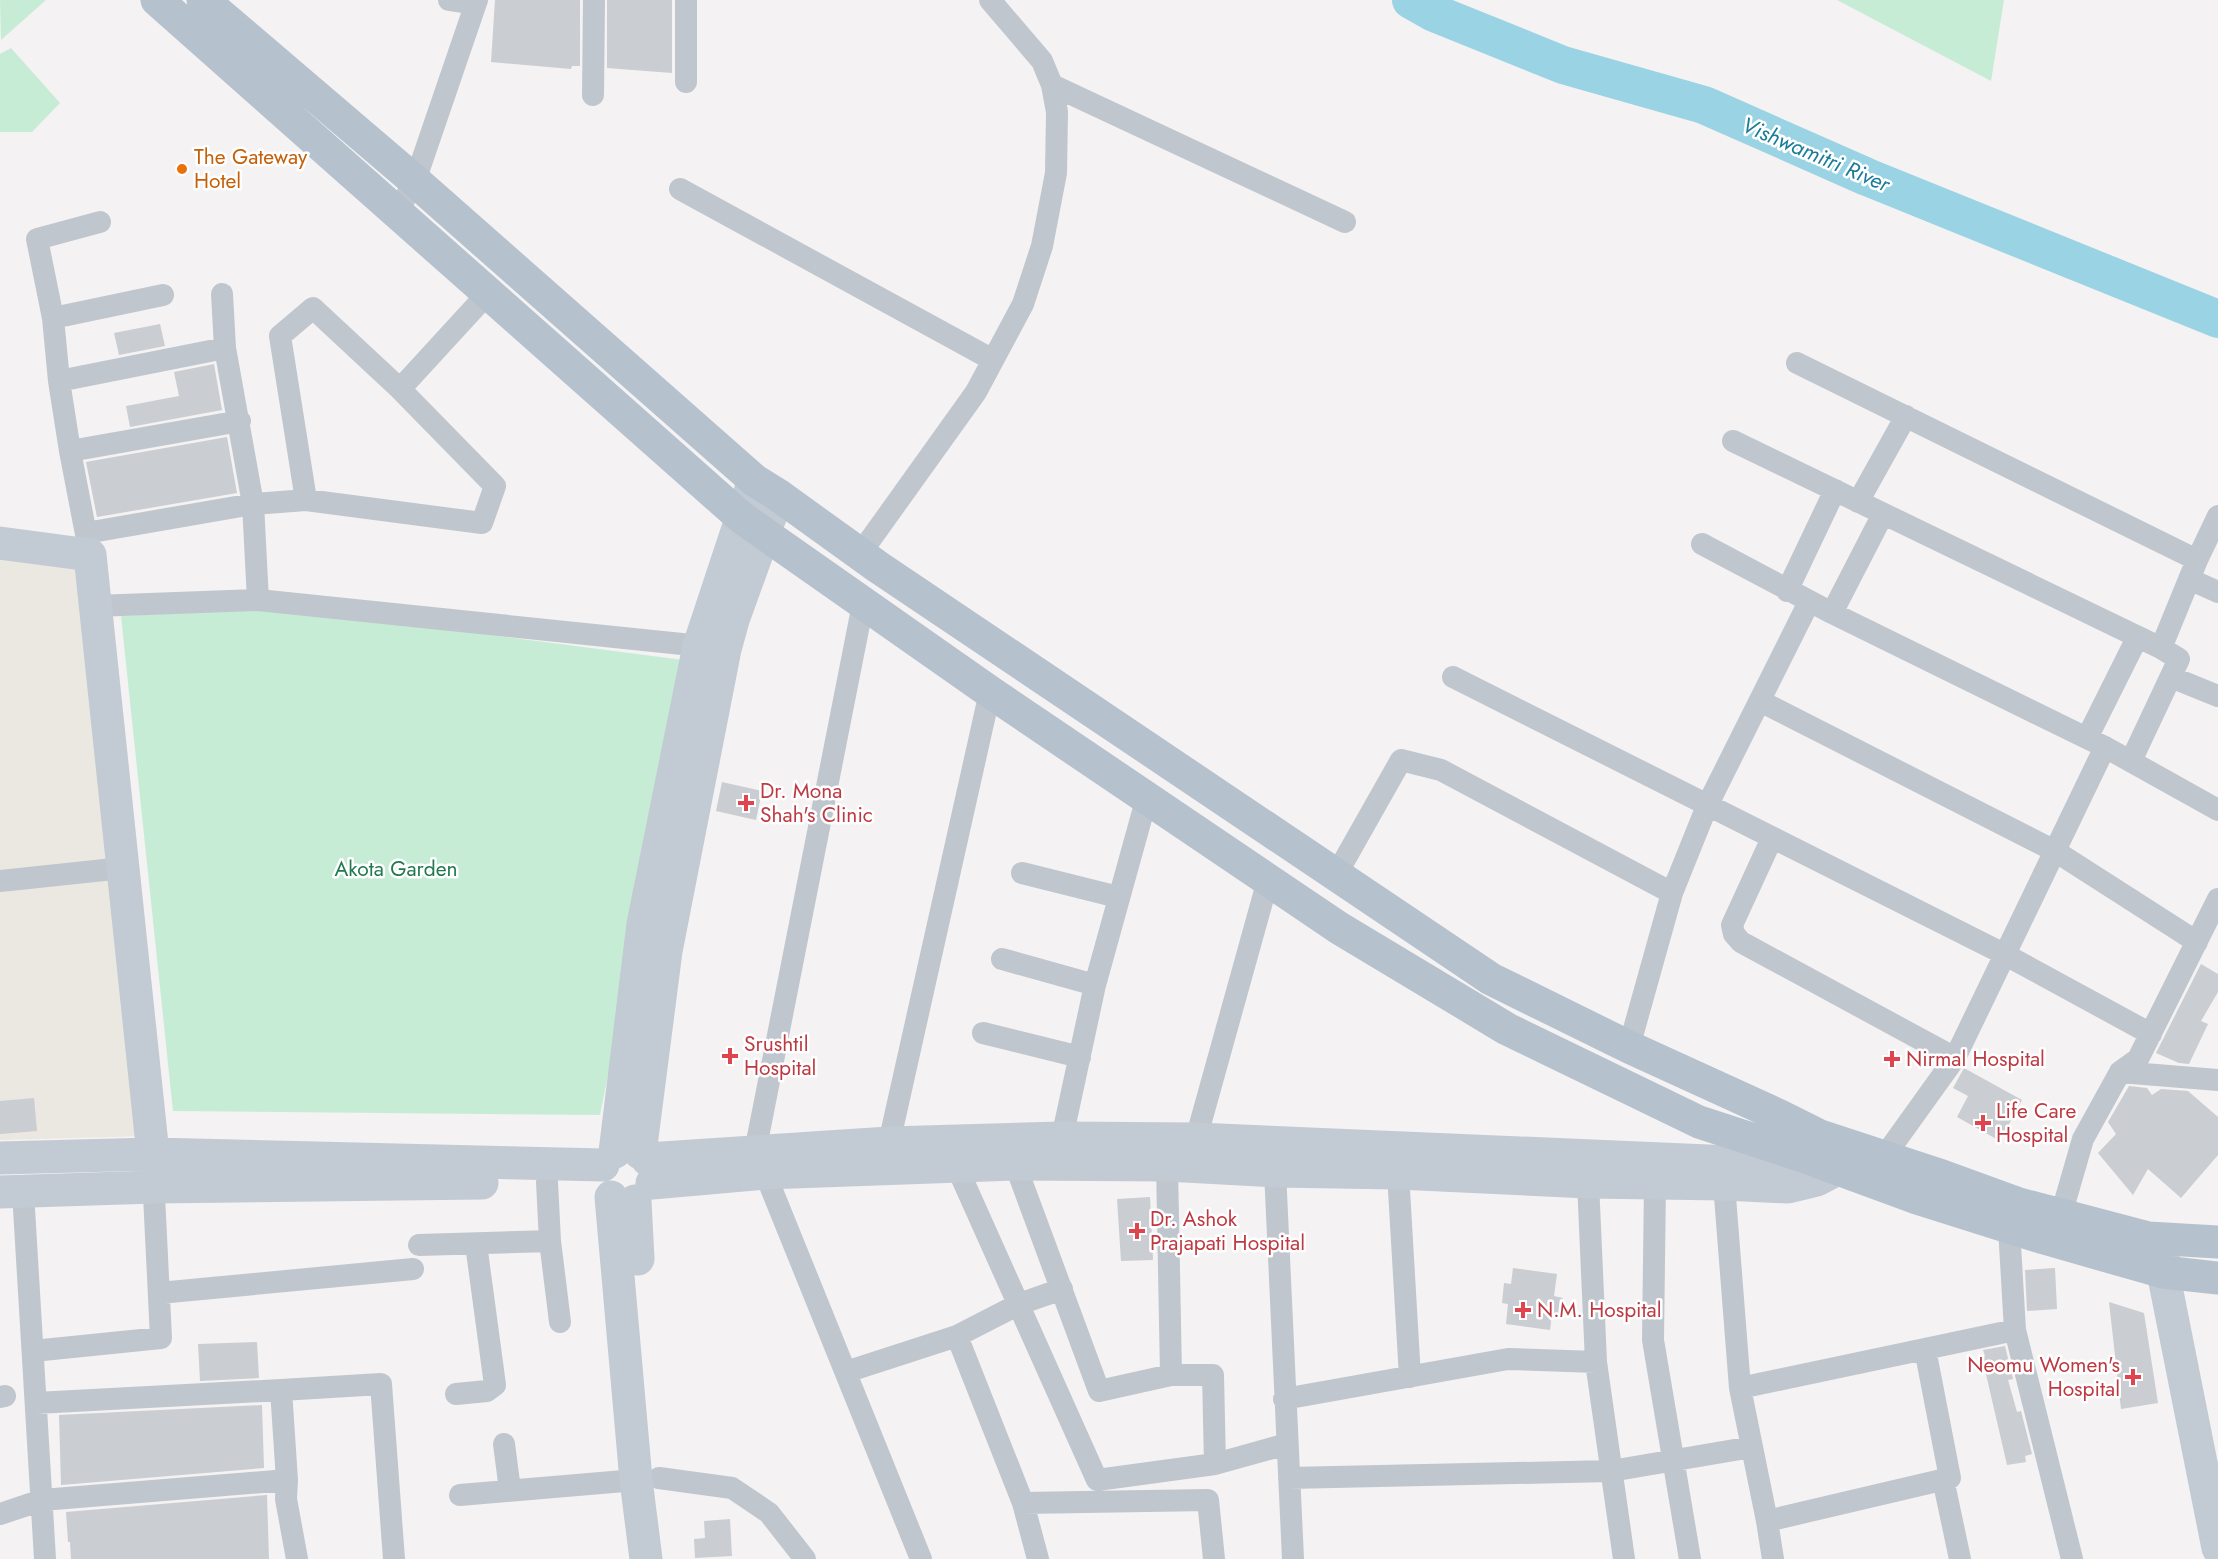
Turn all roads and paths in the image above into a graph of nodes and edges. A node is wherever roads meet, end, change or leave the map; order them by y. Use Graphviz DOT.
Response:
graph roads {
  1 [pos="157,0"];
  2 [pos="203,0"];
  3 [pos="449,0"];
  4 [pos="594,0"];
  5 [pos="686,0"];
  6 [pos="990,0"];
  7 [pos="476,2"];
  8 [pos="686,82"];
  9 [pos="1052,85"];
  10 [pos="593,95"];
  11 [pos="415,181"];
  12 [pos="680,189"];
  13 [pos="398,212"];
  14 [pos="100,222"];
  15 [pos="1345,222"];
  16 [pos="489,292"];
  17 [pos="222,294"];
  18 [pos="163,295"];
  19 [pos="53,318"];
  20 [pos="225,348"];
  21 [pos="993,360"];
  22 [pos="1797,363"];
  23 [pos="59,381"];
  24 [pos="400,389"];
  25 [pos="1906,416"];
  26 [pos="240,421"];
  27 [pos="1733,441"];
  28 [pos="70,451"];
  29 [pos="766,488"];
  30 [pos="1835,490"];
  31 [pos="306,500"];
  32 [pos="1858,501"];
  33 [pos="253,504"];
  34 [pos="1883,514"];
  35 [pos="2218,516"];
  36 [pos="753,526"];
  37 [pos="0,543"];
  38 [pos="88,544"];
  39 [pos="1702,544"];
  40 [pos="860,554"];
  41 [pos="2193,569"];
  42 [pos="1787,591"];
  43 [pos="2218,592"];
  44 [pos="258,600"];
  45 [pos="1809,602"];
  46 [pos="863,604"];
  47 [pos="95,606"];
  48 [pos="1832,613"];
  49 [pos="2137,638"];
  50 [pos="712,647"];
  51 [pos="2161,648"];
  52 [pos="1453,676"];
  53 [pos="2170,677"];
  54 [pos="990,692"];
  55 [pos="2218,696"];
  56 [pos="1760,701"];
  57 [pos="2096,743"];
  58 [pos="2131,761"];
  59 [pos="1146,797"];
  60 [pos="1707,806"];
  61 [pos="2218,810"];
  62 [pos="1772,838"];
  63 [pos="2055,851"];
  64 [pos="123,868"];
  65 [pos="1022,873"];
  66 [pos="1336,875"];
  67 [pos="1268,880"];
  68 [pos="0,881"];
  69 [pos="1672,893"];
  70 [pos="1118,897"];
  71 [pos="2216,908"];
  72 [pos="2197,942"];
  73 [pos="2004,954"];
  74 [pos="1002,959"];
  75 [pos="1095,985"];
  76 [pos="983,1033"];
  77 [pos="2151,1034"];
  78 [pos="1629,1047"];
  79 [pos="1080,1057"];
  80 [pos="1955,1058"];
  81 [pos="2120,1072"];
  82 [pos="2218,1080"];
  83 [pos="1062,1138"];
  84 [pos="1196,1139"];
  85 [pos="889,1143"];
  86 [pos="1812,1146"];
  87 [pos="153,1154"];
  88 [pos="1884,1157"];
  89 [pos="0,1158"];
  90 [pos="1845,1158"];
  91 [pos="760,1163"];
  92 [pos="1015,1164"];
  93 [pos="956,1165"];
  94 [pos="1167,1165"];
  95 [pos="1275,1171"];
  96 [pos="1398,1173"];
  97 [pos="625,1174"];
  98 [pos="547,1182"];
  99 [pos="1588,1182"];
  100 [pos="1655,1183"];
  101 [pos="1724,1184"];
  102 [pos="154,1187"];
  103 [pos="12,1192"];
  104 [pos="2009,1228"];
  105 [pos="2057,1228"];
  106 [pos="2163,1239"];
  107 [pos="550,1241"];
  108 [pos="2218,1242"];
  109 [pos="476,1244"];
  110 [pos="419,1245"];
  111 [pos="413,1269"];
  112 [pos="2163,1272"];
  113 [pos="2218,1278"];
  114 [pos="1062,1288"];
  115 [pos="159,1293"];
  116 [pos="1019,1305"];
  117 [pos="560,1322"];
  118 [pos="2015,1330"];
  119 [pos="957,1336"];
  120 [pos="1925,1349"];
  121 [pos="33,1351"];
  122 [pos="1596,1362"];
  123 [pos="846,1372"];
  124 [pos="1171,1375"];
  125 [pos="1410,1377"];
  126 [pos="1740,1388"];
  127 [pos="281,1390"];
  128 [pos="456,1394"];
  129 [pos="1284,1399"];
  130 [pos="36,1403"];
  131 [pos="504,1444"];
  132 [pos="1287,1444"];
  133 [pos="1752,1448"];
  134 [pos="1673,1461"];
  135 [pos="1215,1464"];
  136 [pos="1611,1471"];
  137 [pos="1289,1478"];
  138 [pos="648,1479"];
  139 [pos="1943,1479"];
  140 [pos="287,1480"];
  141 [pos="510,1490"];
  142 [pos="460,1495"];
  143 [pos="42,1500"];
  144 [pos="1023,1503"];
  145 [pos="0,1514"];
  146 [pos="1767,1521"];
  147 [pos="2218,1548"];
  148 [pos="45,1559"];
  149 [pos="297,1559"];
  150 [pos="394,1559"];
  151 [pos="646,1559"];
  152 [pos="668,1559"];
  153 [pos="805,1559"];
  154 [pos="921,1559"];
  155 [pos="1038,1559"];
  156 [pos="1214,1559"];
  157 [pos="1293,1559"];
  158 [pos="1624,1559"];
  159 [pos="1690,1559"];
  160 [pos="1773,1559"];
  161 [pos="1960,1559"];
  162 [pos="2072,1559"];
  1 -- 13 [label="main road"];
  2 -- 11 [label="main road"];
  3 -- 7 [label="street"];
  4 -- 10 [label="street"];
  5 -- 8 [label="street"];
  6 -- 9 [label="street"];
  7 -- 11 [label="street"];
  9 -- 15 [label="street"];
  9 -- 21 [label="street"];
  11 -- 13 [label="street"];
  11 -- 29 [label="main road"];
  12 -- 21 [label="street"];
  13 -- 16 [label="main road"];
  14 -- 19 [label="street"];
  16 -- 24 [label="street"];
  16 -- 36 [label="main road"];
  17 -- 20 [label="street"];
  18 -- 19 [label="street"];
  19 -- 23 [label="street"];
  20 -- 23 [label="street"];
  20 -- 26 [label="street"];
  21 -- 40 [label="street"];
  22 -- 25 [label="street"];
  23 -- 28 [label="street"];
  24 -- 31 [label="street"];
  24 -- 31 [label="street"];
  25 -- 32 [label="street"];
  25 -- 41 [label="street"];
  26 -- 28 [label="street"];
  26 -- 33 [label="street"];
  27 -- 30 [label="street"];
  28 -- 38 [label="street"];
  29 -- 36 [label="main road"];
  29 -- 40 [label="main road"];
  30 -- 32 [label="street"];
  30 -- 42 [label="street"];
  31 -- 33 [label="street"];
  32 -- 34 [label="street"];
  33 -- 38 [label="street"];
  33 -- 44 [label="street"];
  34 -- 48 [label="street"];
  34 -- 49 [label="street"];
  35 -- 41 [label="street"];
  36 -- 46 [label="main road"];
  36 -- 50 [label="main road"];
  37 -- 38 [label="main road"];
  38 -- 47 [label="main road"];
  39 -- 42 [label="street"];
  40 -- 66 [label="main road"];
  41 -- 43 [label="street"];
  41 -- 51 [label="street"];
  42 -- 45 [label="street"];
  44 -- 47 [label="street"];
  44 -- 50 [label="street"];
  45 -- 48 [label="street"];
  45 -- 56 [label="street"];
  46 -- 54 [label="main road"];
  46 -- 91 [label="street"];
  47 -- 64 [label="main road"];
  48 -- 57 [label="street"];
  49 -- 51 [label="street"];
  49 -- 57 [label="street"];
  50 -- 97 [label="main road"];
  51 -- 53 [label="street"];
  52 -- 60 [label="street"];
  53 -- 55 [label="street"];
  53 -- 58 [label="street"];
  54 -- 59 [label="main road"];
  54 -- 85 [label="street"];
  56 -- 60 [label="street"];
  56 -- 63 [label="street"];
  57 -- 58 [label="street"];
  57 -- 63 [label="street"];
  58 -- 61 [label="street"];
  59 -- 67 [label="main road"];
  59 -- 70 [label="street"];
  60 -- 62 [label="street"];
  60 -- 69 [label="street"];
  62 -- 73 [label="street"];
  62 -- 80 [label="street"];
  63 -- 72 [label="street"];
  63 -- 73 [label="street"];
  64 -- 68 [label="street"];
  64 -- 87 [label="main road"];
  65 -- 70 [label="street"];
  66 -- 69 [label="street"];
  66 -- 78 [label="main road"];
  67 -- 84 [label="street"];
  67 -- 86 [label="main road"];
  69 -- 78 [label="street"];
  70 -- 75 [label="street"];
  71 -- 72 [label="street"];
  72 -- 77 [label="street"];
  73 -- 77 [label="street"];
  73 -- 80 [label="street"];
  74 -- 75 [label="street"];
  75 -- 79 [label="street"];
  76 -- 79 [label="street"];
  77 -- 81 [label="street"];
  78 -- 86 [label="main road"];
  79 -- 83 [label="street"];
  80 -- 88 [label="street"];
  81 -- 82 [label="street"];
  81 -- 105 [label="street"];
  83 -- 84 [label="main road"];
  83 -- 85 [label="main road"];
  84 -- 86 [label="main road"];
  85 -- 91 [label="main road"];
  86 -- 90 [label="main road"];
  87 -- 89 [label="main road"];
  87 -- 97 [label="main road"];
  87 -- 102 [label="street"];
  88 -- 90 [label="main road"];
  88 -- 105 [label="main road"];
  90 -- 101 [label="main road"];
  90 -- 104 [label="main road"];
  91 -- 93 [label="main road"];
  91 -- 97 [label="main road"];
  91 -- 123 [label="street"];
  92 -- 93 [label="main road"];
  92 -- 94 [label="main road"];
  92 -- 114 [label="street"];
  93 -- 116 [label="street"];
  94 -- 95 [label="main road"];
  94 -- 124 [label="street"];
  95 -- 96 [label="main road"];
  95 -- 129 [label="street"];
  96 -- 99 [label="main road"];
  96 -- 125 [label="street"];
  97 -- 98 [label="main road"];
  97 -- 138 [label="main road"];
  98 -- 102 [label="main road"];
  98 -- 107 [label="street"];
  99 -- 100 [label="main road"];
  99 -- 122 [label="street"];
  100 -- 101 [label="main road"];
  100 -- 134 [label="street"];
  101 -- 126 [label="street"];
  102 -- 103 [label="main road"];
  102 -- 115 [label="street"];
  103 -- 121 [label="street"];
  104 -- 105 [label="main road"];
  104 -- 118 [label="street"];
  105 -- 106 [label="main road"];
  105 -- 112 [label="main road"];
  106 -- 108 [label="main road"];
  106 -- 112 [label="main road"];
  107 -- 109 [label="street"];
  107 -- 117 [label="street"];
  109 -- 110 [label="street"];
  109 -- 128 [label="street"];
  111 -- 115 [label="street"];
  112 -- 113 [label="main road"];
  112 -- 147 [label="main road"];
  114 -- 116 [label="street"];
  114 -- 124 [label="street"];
  115 -- 121 [label="street"];
  116 -- 119 [label="street"];
  116 -- 135 [label="street"];
  118 -- 120 [label="street"];
  118 -- 162 [label="street"];
  119 -- 123 [label="street"];
  119 -- 144 [label="street"];
  120 -- 126 [label="street"];
  120 -- 139 [label="street"];
  121 -- 130 [label="street"];
  122 -- 125 [label="street"];
  122 -- 136 [label="street"];
  123 -- 154 [label="street"];
  124 -- 135 [label="street"];
  125 -- 129 [label="street"];
  126 -- 133 [label="street"];
  127 -- 130 [label="street"];
  127 -- 140 [label="street"];
  127 -- 150 [label="street"];
  129 -- 132 [label="street"];
  130 -- 143 [label="street"];
  131 -- 141 [label="street"];
  132 -- 135 [label="street"];
  132 -- 137 [label="street"];
  133 -- 134 [label="street"];
  133 -- 146 [label="street"];
  134 -- 136 [label="street"];
  134 -- 159 [label="street"];
  136 -- 137 [label="street"];
  136 -- 158 [label="street"];
  137 -- 157 [label="street"];
  138 -- 141 [label="street"];
  138 -- 151 [label="main road"];
  138 -- 152 [label="main road"];
  138 -- 153 [label="street"];
  139 -- 146 [label="street"];
  139 -- 161 [label="street"];
  140 -- 143 [label="street"];
  140 -- 149 [label="street"];
  141 -- 142 [label="street"];
  143 -- 145 [label="street"];
  143 -- 148 [label="street"];
  144 -- 155 [label="street"];
  144 -- 156 [label="street"];
  146 -- 160 [label="street"];
}
